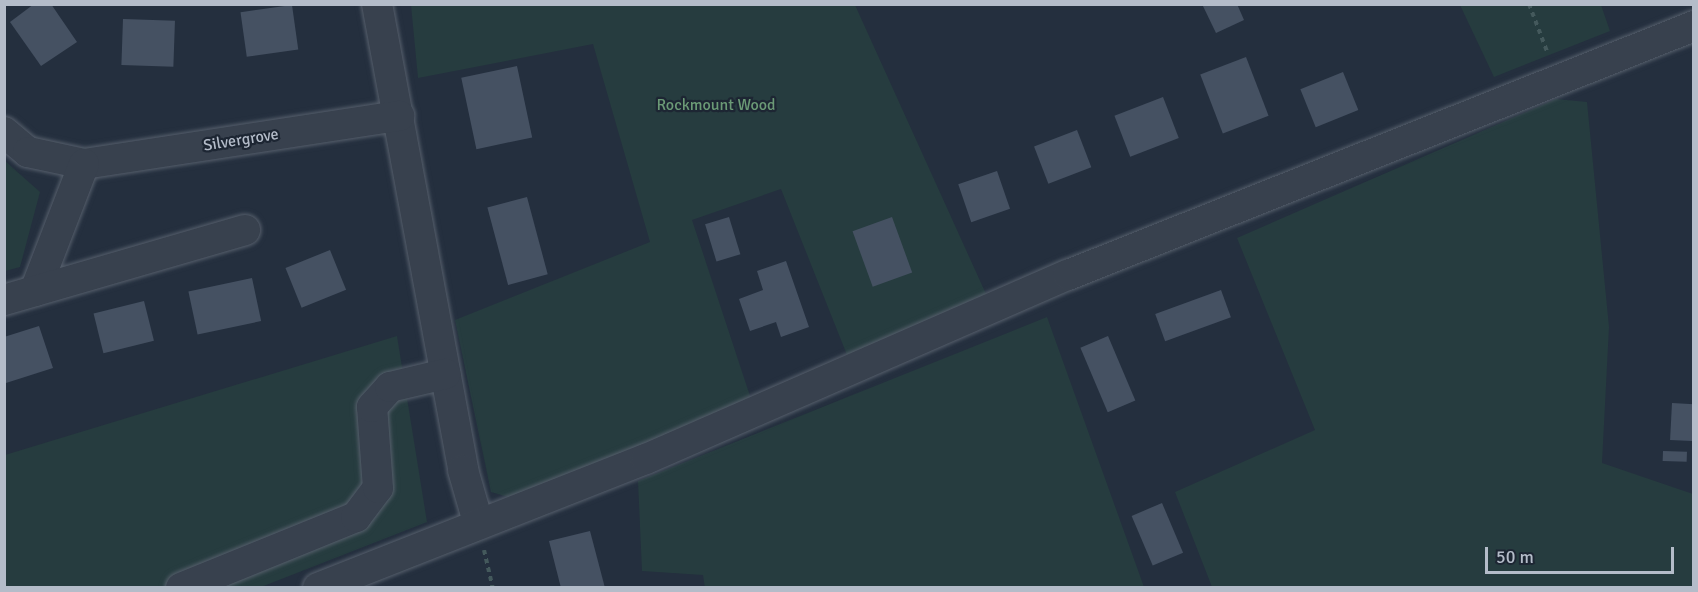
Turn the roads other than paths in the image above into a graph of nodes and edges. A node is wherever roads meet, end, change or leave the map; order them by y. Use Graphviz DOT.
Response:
graph roads {
  1 [pos="377,4"];
  2 [pos="1694,26"];
  3 [pos="399,116"];
  4 [pos="4,132"];
  5 [pos="84,164"];
  6 [pos="245,230"];
  7 [pos="35,291"];
  8 [pos="4,300"];
  9 [pos="446,374"];
  10 [pos="478,522"];
  11 [pos="181,588"];
  12 [pos="318,588"];
  1 -- 3 [label="street"];
  2 -- 10 [label="street"];
  3 -- 5 [label="street, Silvergrove"];
  3 -- 9 [label="street"];
  4 -- 5 [label="street, Silvergrove"];
  5 -- 7 [label="street"];
  6 -- 7 [label="street"];
  7 -- 8 [label="street"];
  9 -- 10 [label="street"];
  9 -- 11 [label="street"];
  10 -- 12 [label="street"];
}
